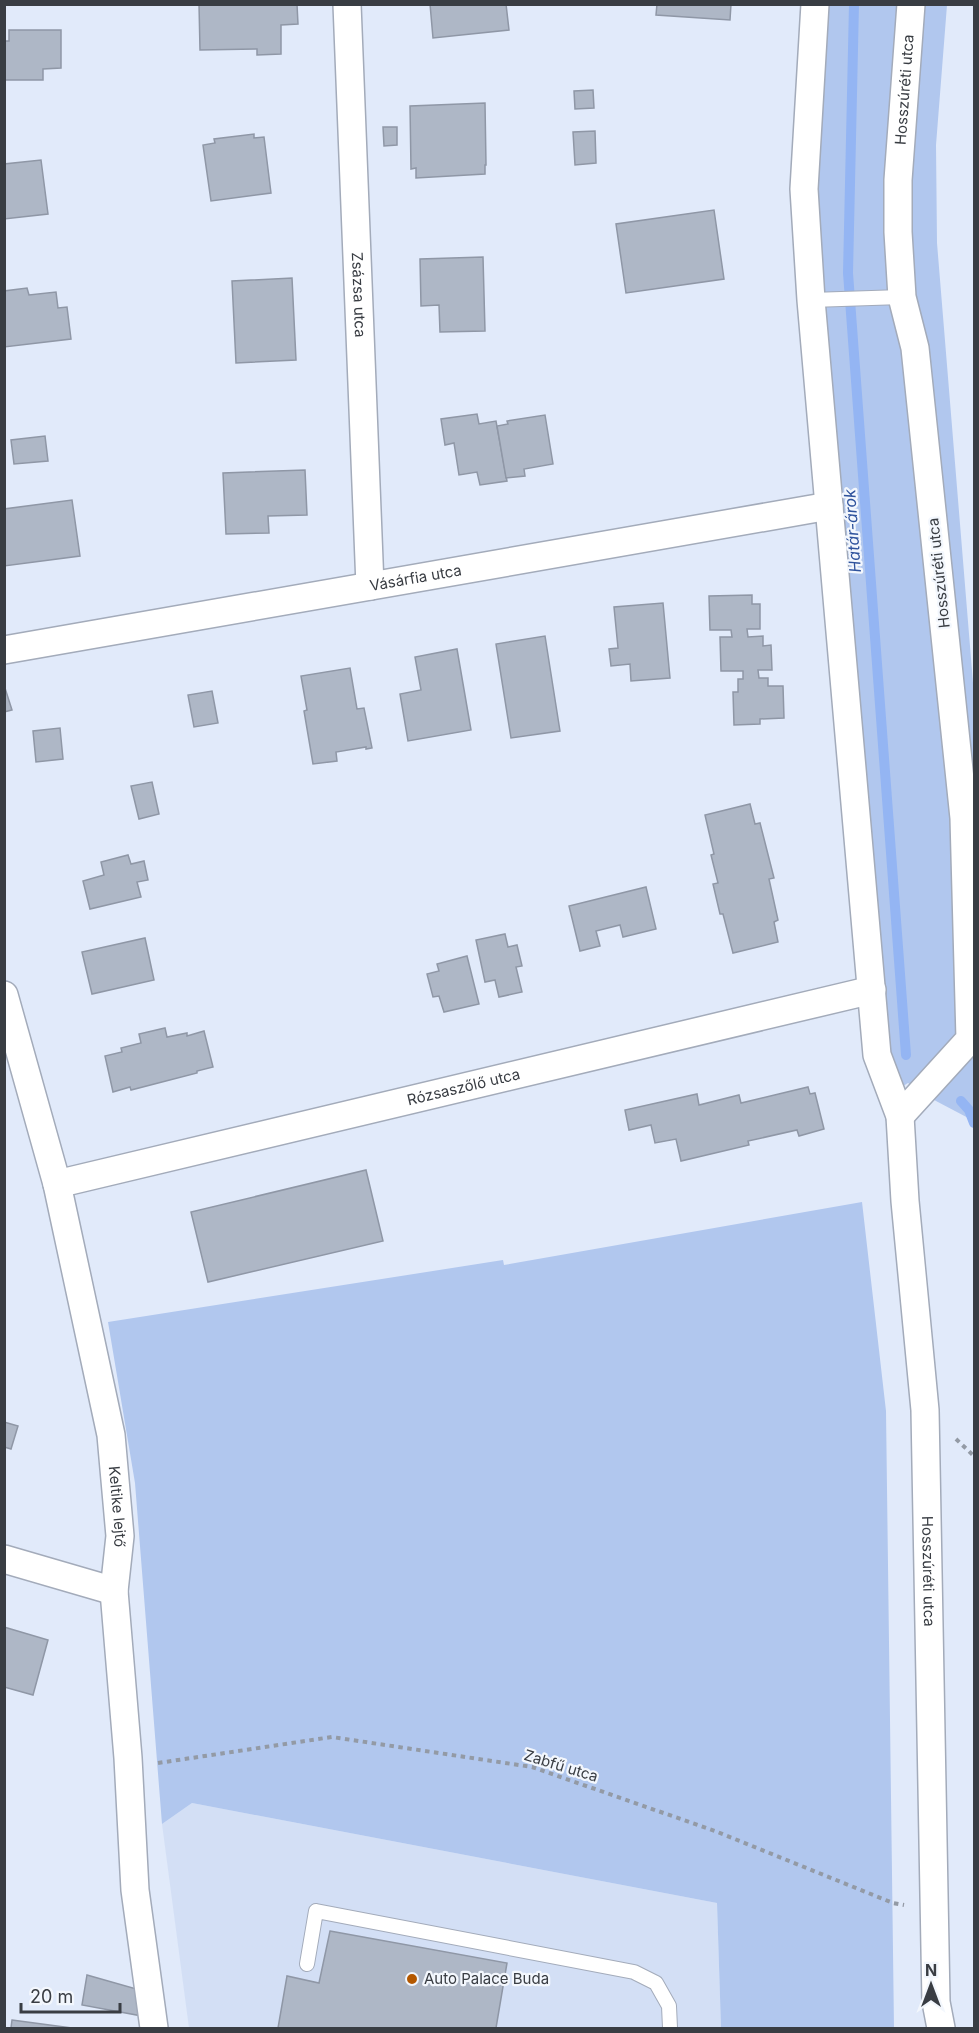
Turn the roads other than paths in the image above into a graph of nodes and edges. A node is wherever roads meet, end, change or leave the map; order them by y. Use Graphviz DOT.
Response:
graph roads {
  1 [pos="347,4"];
  2 [pos="815,4"];
  3 [pos="911,4"];
  4 [pos="902,297"];
  5 [pos="811,300"];
  6 [pos="830,506"];
  7 [pos="370,586"];
  8 [pos="4,650"];
  9 [pos="872,990"];
  10 [pos="4,995"];
  11 [pos="972,1039"];
  12 [pos="900,1116"];
  13 [pos="57,1184"];
  14 [pos="4,1559"];
  15 [pos="114,1591"];
  16 [pos="307,1964"];
  17 [pos="153,2028"];
  18 [pos="670,2028"];
  19 [pos="941,2028"];
  1 -- 7 [label="street, Zsázsa utca"];
  2 -- 5 [label="street, Hosszúréti utca"];
  3 -- 4 [label="street, Hosszúréti utca"];
  4 -- 5 [label="lane"];
  4 -- 11 [label="street, Hosszúréti utca"];
  5 -- 6 [label="street, Hosszúréti utca"];
  6 -- 7 [label="street, Vásárfia utca"];
  6 -- 9 [label="street, Hosszúréti utca"];
  7 -- 8 [label="street, Vásárfia utca"];
  9 -- 12 [label="street, Hosszúréti utca"];
  9 -- 13 [label="street, Rózsaszőlő utca"];
  10 -- 13 [label="street, Keltike lejtő"];
  11 -- 12 [label="street, Hosszúréti utca"];
  12 -- 19 [label="street, Hosszúréti utca"];
  13 -- 15 [label="street, Keltike lejtő"];
  14 -- 15 [label="street"];
  15 -- 17 [label="street, Keltike lejtő"];
  16 -- 18 [label="lane"];
}
